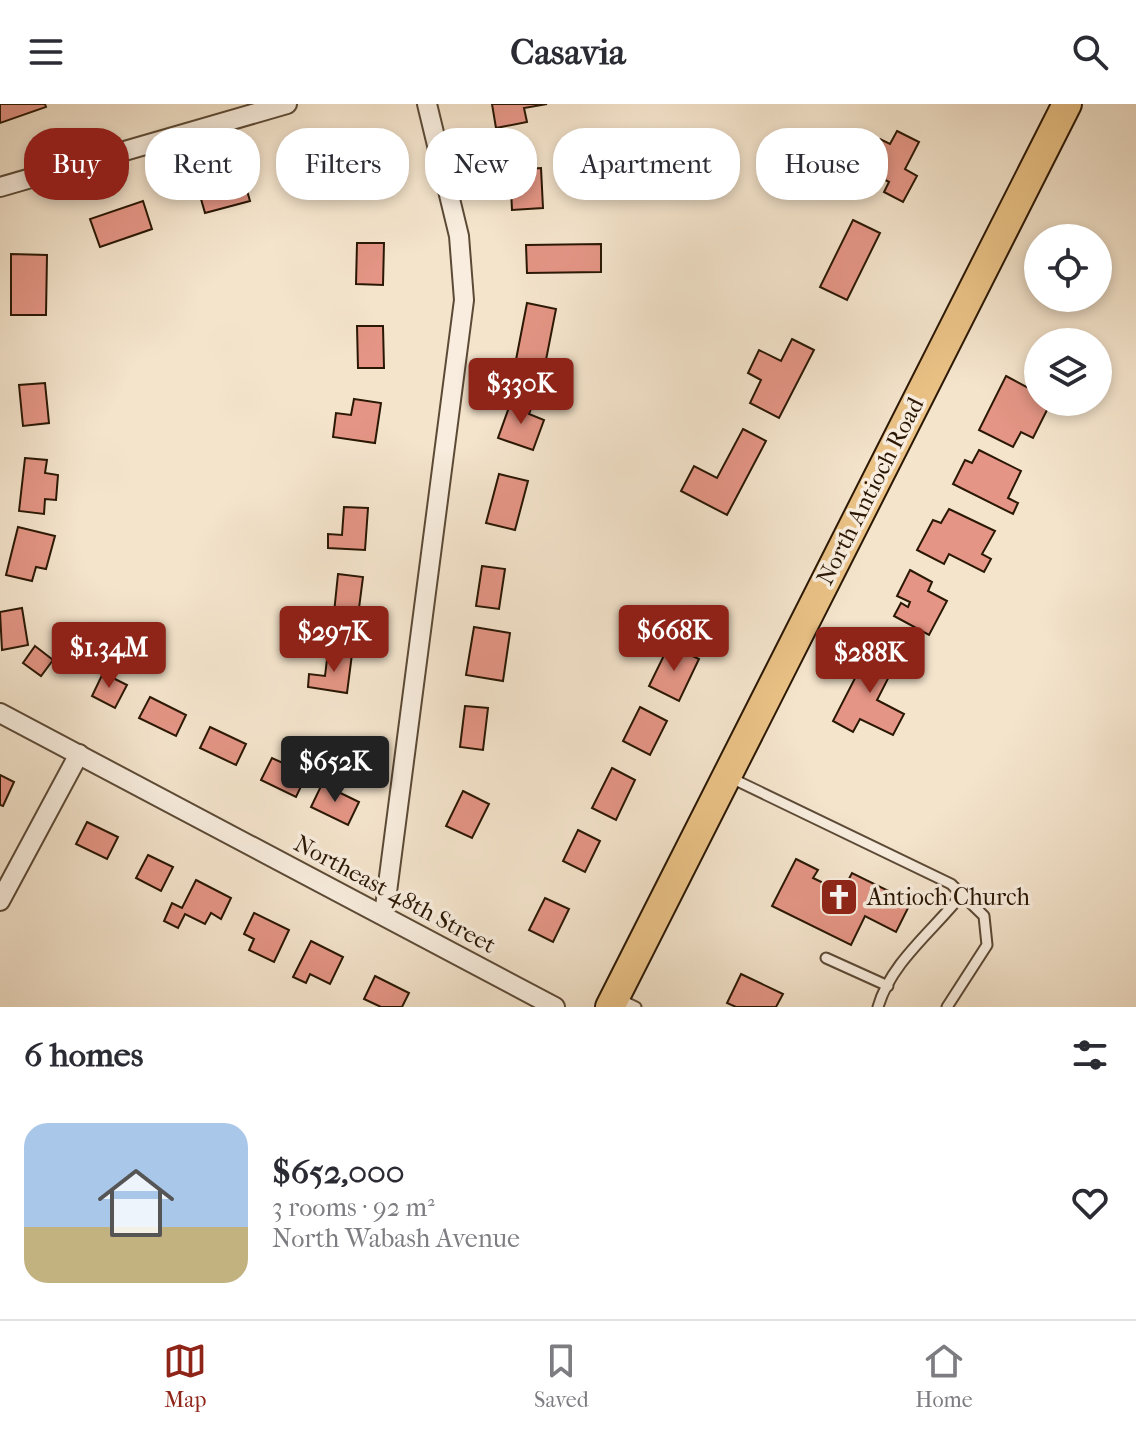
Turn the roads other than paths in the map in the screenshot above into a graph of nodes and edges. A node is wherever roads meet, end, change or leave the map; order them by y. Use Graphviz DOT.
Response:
graph roads {
  1 [pos="287,104"];
  2 [pos="427,104"];
  3 [pos="1067,104"];
  4 [pos="0,187"];
  5 [pos="0,713"];
  6 [pos="79,754"];
  7 [pos="726,775"];
  8 [pos="962,894"];
  9 [pos="0,901"];
  10 [pos="384,915"];
  11 [pos="826,958"];
  12 [pos="888,986"];
  13 [pos="620,1004"];
  14 [pos="555,1007"];
  15 [pos="878,1007"];
  16 [pos="947,1007"];
  1 -- 4 [label="street"];
  2 -- 10 [label="street"];
  3 -- 7 [label="main road, North Antioch Road"];
  5 -- 6 [label="street, Northeast 48th Street"];
  6 -- 9 [label="street"];
  6 -- 10 [label="street, Northeast 48th Street"];
  7 -- 8 [label="lane"];
  7 -- 13 [label="main road, North Antioch Road"];
  8 -- 12 [label="lane"];
  8 -- 16 [label="lane"];
  10 -- 14 [label="street, Northeast 48th Street"];
  11 -- 12 [label="lane"];
  12 -- 15 [label="lane"];
}
